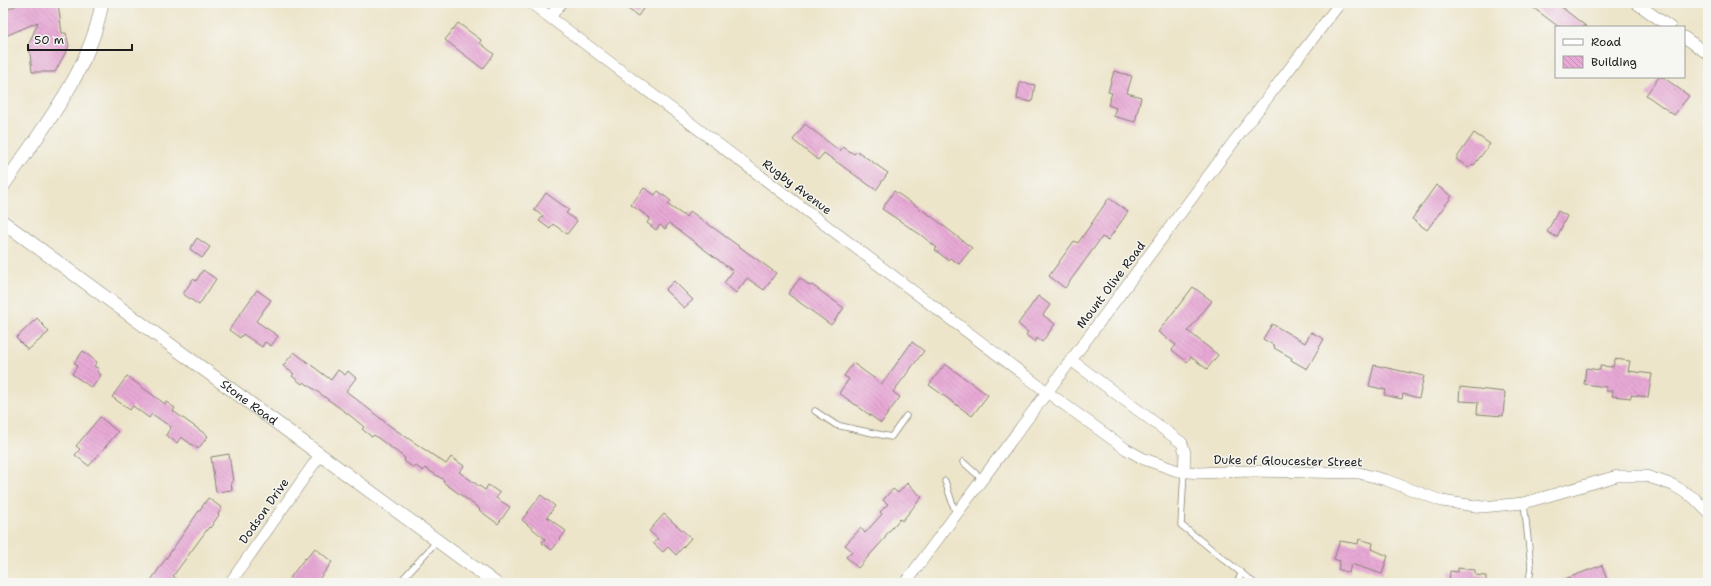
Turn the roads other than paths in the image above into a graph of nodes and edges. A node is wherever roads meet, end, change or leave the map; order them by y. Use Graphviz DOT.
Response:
graph roads {
  1 [pos="102,3"];
  2 [pos="531,3"];
  3 [pos="561,3"];
  4 [pos="1340,3"];
  5 [pos="1636,3"];
  6 [pos="550,17"];
  7 [pos="1669,26"];
  8 [pos="1685,38"];
  9 [pos="1708,54"];
  10 [pos="3,186"];
  11 [pos="3,222"];
  12 [pos="1071,360"];
  13 [pos="1047,392"];
  14 [pos="814,411"];
  15 [pos="906,416"];
  16 [pos="320,455"];
  17 [pos="963,462"];
  18 [pos="1184,471"];
  19 [pos="982,479"];
  20 [pos="944,481"];
  21 [pos="1524,503"];
  22 [pos="1708,512"];
  23 [pos="956,514"];
  24 [pos="437,541"];
  25 [pos="1241,574"];
  26 [pos="230,583"];
  27 [pos="399,583"];
  28 [pos="495,583"];
  29 [pos="905,583"];
  30 [pos="1237,583"];
  31 [pos="1254,583"];
  32 [pos="1529,583"];
  1 -- 10 [label="street"];
  2 -- 6 [label="street, Rugby Avenue"];
  3 -- 6 [label="street"];
  4 -- 12 [label="street, Mount Olive Road"];
  5 -- 7 [label="street"];
  6 -- 13 [label="street, Rugby Avenue"];
  8 -- 9 [label="street"];
  11 -- 16 [label="street, Stone Road"];
  12 -- 13 [label="street, Mount Olive Road"];
  12 -- 18 [label="street"];
  13 -- 18 [label="street, Duke of Gloucester Street"];
  13 -- 19 [label="street, Mount Olive Road"];
  14 -- 15 [label="lane"];
  16 -- 24 [label="street, Stone Road"];
  16 -- 26 [label="street, Dodson Drive"];
  17 -- 19 [label="lane"];
  18 -- 21 [label="street, Duke of Gloucester Street"];
  18 -- 25 [label="lane"];
  19 -- 23 [label="street, Mount Olive Road"];
  20 -- 23 [label="lane"];
  21 -- 22 [label="street, Duke of Gloucester Street"];
  21 -- 32 [label="lane"];
  23 -- 29 [label="street, Mount Olive Road"];
  24 -- 27 [label="lane"];
  24 -- 28 [label="street, Stone Road"];
  25 -- 30 [label="lane"];
  25 -- 31 [label="lane"];
}
